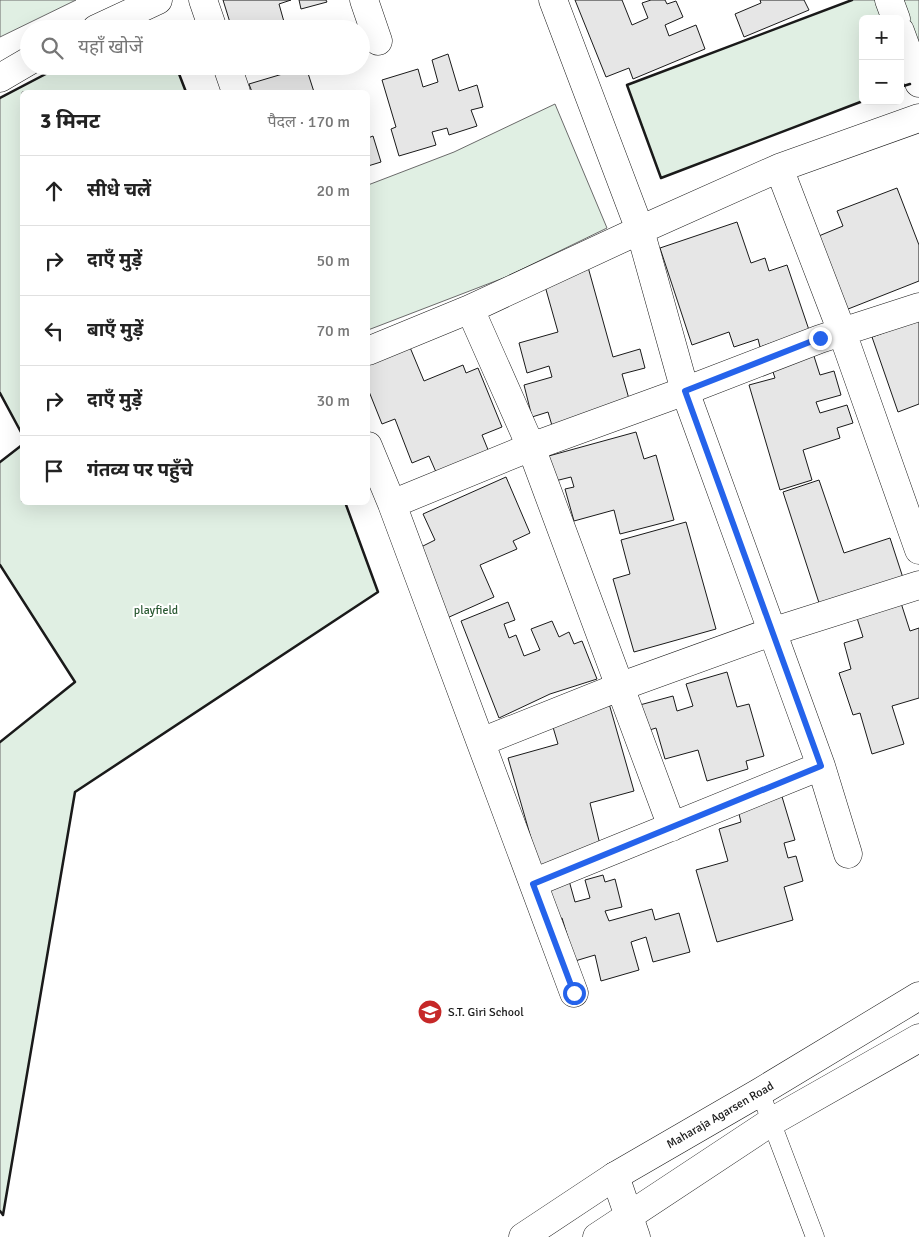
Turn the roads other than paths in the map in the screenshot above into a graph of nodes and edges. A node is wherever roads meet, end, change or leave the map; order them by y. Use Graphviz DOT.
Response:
graph roads {
  1 [pos="158,0"];
  2 [pos="203,0"];
  3 [pos="364,0"];
  4 [pos="553,0"];
  5 [pos="889,0"];
  6 [pos="895,15"];
  7 [pos="115,20"];
  8 [pos="210,20"];
  9 [pos="378,41"];
  10 [pos="904,42"];
  11 [pos="20,66"];
  12 [pos="230,75"];
  13 [pos="0,78"];
  14 [pos="919,83"];
  15 [pos="235,90"];
  16 [pos="919,118"];
  17 [pos="779,168"];
  18 [pos="640,230"];
  19 [pos="919,307"];
  20 [pos="470,309"];
  21 [pos="842,332"];
  22 [pos="370,350"];
  23 [pos="685,391"];
  24 [pos="531,447"];
  25 [pos="370,451"];
  26 [pos="392,504"];
  27 [pos="919,550"];
  28 [pos="919,585"];
  29 [pos="771,632"];
  30 [pos="619,687"];
  31 [pos="481,742"];
  32 [pos="821,766"];
  33 [pos="672,827"];
  34 [pos="848,854"];
  35 [pos="533,884"];
  36 [pos="574,993"];
  37 [pos="919,996"];
  38 [pos="919,1038"];
  39 [pos="760,1092"];
  40 [pos="771,1122"];
  41 [pos="615,1176"];
  42 [pos="633,1226"];
  43 [pos="523,1237"];
  44 [pos="597,1237"];
  45 [pos="815,1237"];
  1 -- 7 [label="street"];
  2 -- 8 [label="street"];
  3 -- 9 [label="street"];
  4 -- 18 [label="street"];
  5 -- 6 [label="street"];
  10 -- 14 [label="street"];
  11 -- 13 [label="street"];
  12 -- 15 [label="street"];
  16 -- 17 [label="street"];
  17 -- 18 [label="street"];
  17 -- 21 [label="street"];
  18 -- 20 [label="street"];
  18 -- 23 [label="street"];
  19 -- 21 [label="street"];
  20 -- 22 [label="street"];
  20 -- 24 [label="street"];
  21 -- 23 [label="street"];
  21 -- 27 [label="street"];
  23 -- 24 [label="street"];
  23 -- 29 [label="street"];
  24 -- 26 [label="street"];
  24 -- 30 [label="street"];
  25 -- 26 [label="street"];
  26 -- 31 [label="street"];
  28 -- 29 [label="street"];
  29 -- 30 [label="street"];
  29 -- 32 [label="street"];
  30 -- 31 [label="street"];
  30 -- 33 [label="street"];
  31 -- 35 [label="street"];
  32 -- 33 [label="street"];
  32 -- 34 [label="street"];
  33 -- 35 [label="street"];
  35 -- 36 [label="street"];
  37 -- 39 [label="street, Maharaja Agarsen Road"];
  38 -- 40 [label="street"];
  39 -- 40 [label="lane"];
  39 -- 41 [label="street, Maharaja Agarsen Road"];
  40 -- 42 [label="street"];
  40 -- 45 [label="lane"];
  41 -- 42 [label="street"];
  41 -- 43 [label="street, Maharaja Agarsen Road"];
  42 -- 44 [label="street"];
}
